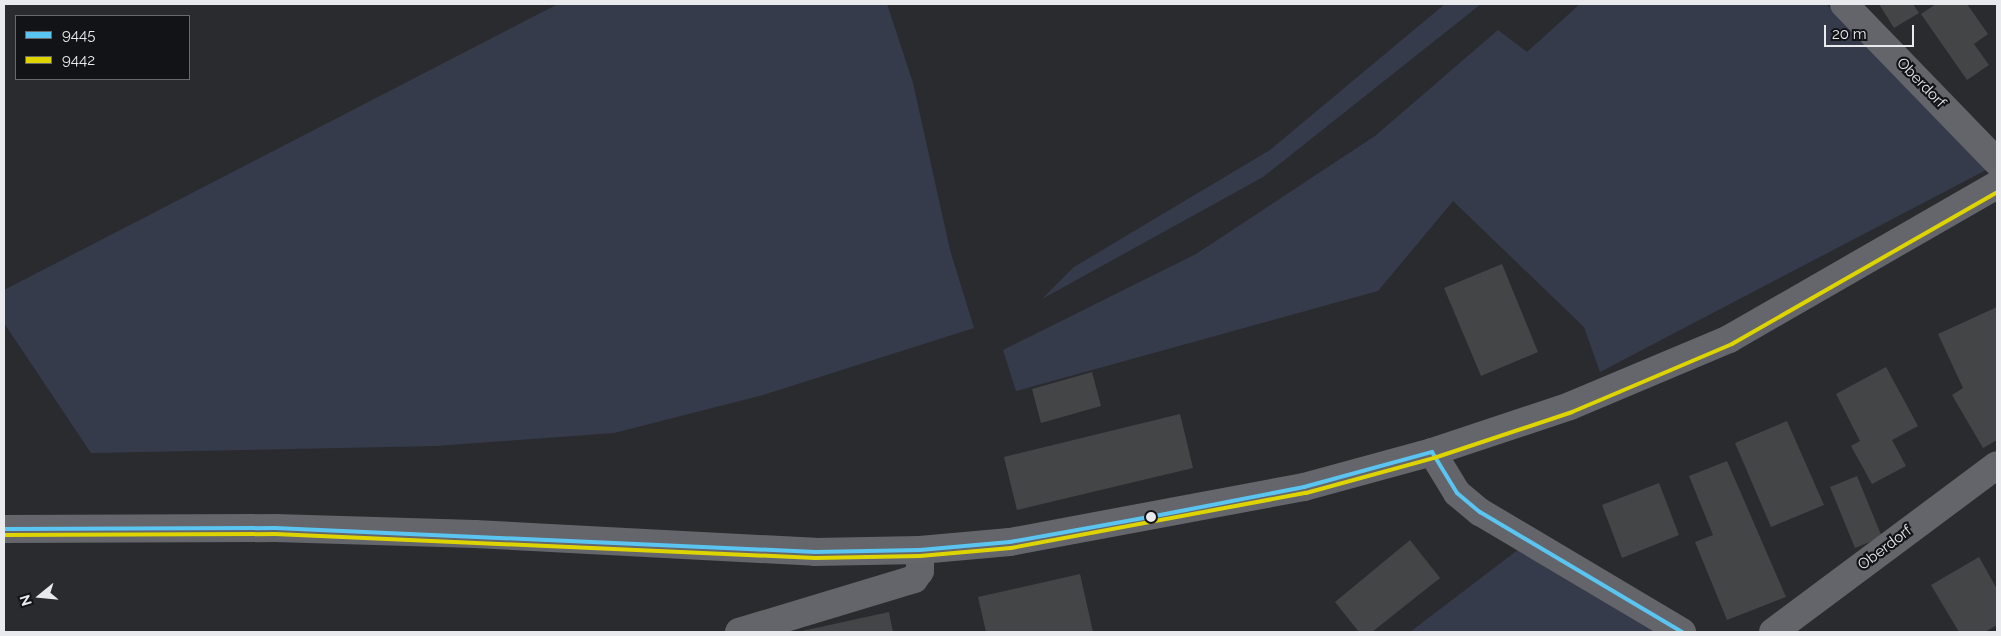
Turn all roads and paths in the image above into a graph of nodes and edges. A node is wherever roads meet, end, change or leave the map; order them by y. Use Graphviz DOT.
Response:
graph roads {
  1 [pos="1844,4"];
  2 [pos="1997,162"];
  3 [pos="1997,185"];
  4 [pos="1432,452"];
  5 [pos="1997,465"];
  6 [pos="4,529"];
  7 [pos="920,550"];
  8 [pos="739,632"];
  9 [pos="1682,632"];
  10 [pos="1773,632"];
  1 -- 2 [label="street, Oberdorf"];
  3 -- 4 [label="main road"];
  4 -- 7 [label="main road"];
  4 -- 9 [label="street"];
  5 -- 10 [label="street, Oberdorf"];
  6 -- 7 [label="main road"];
  7 -- 8 [label="street"];
}
